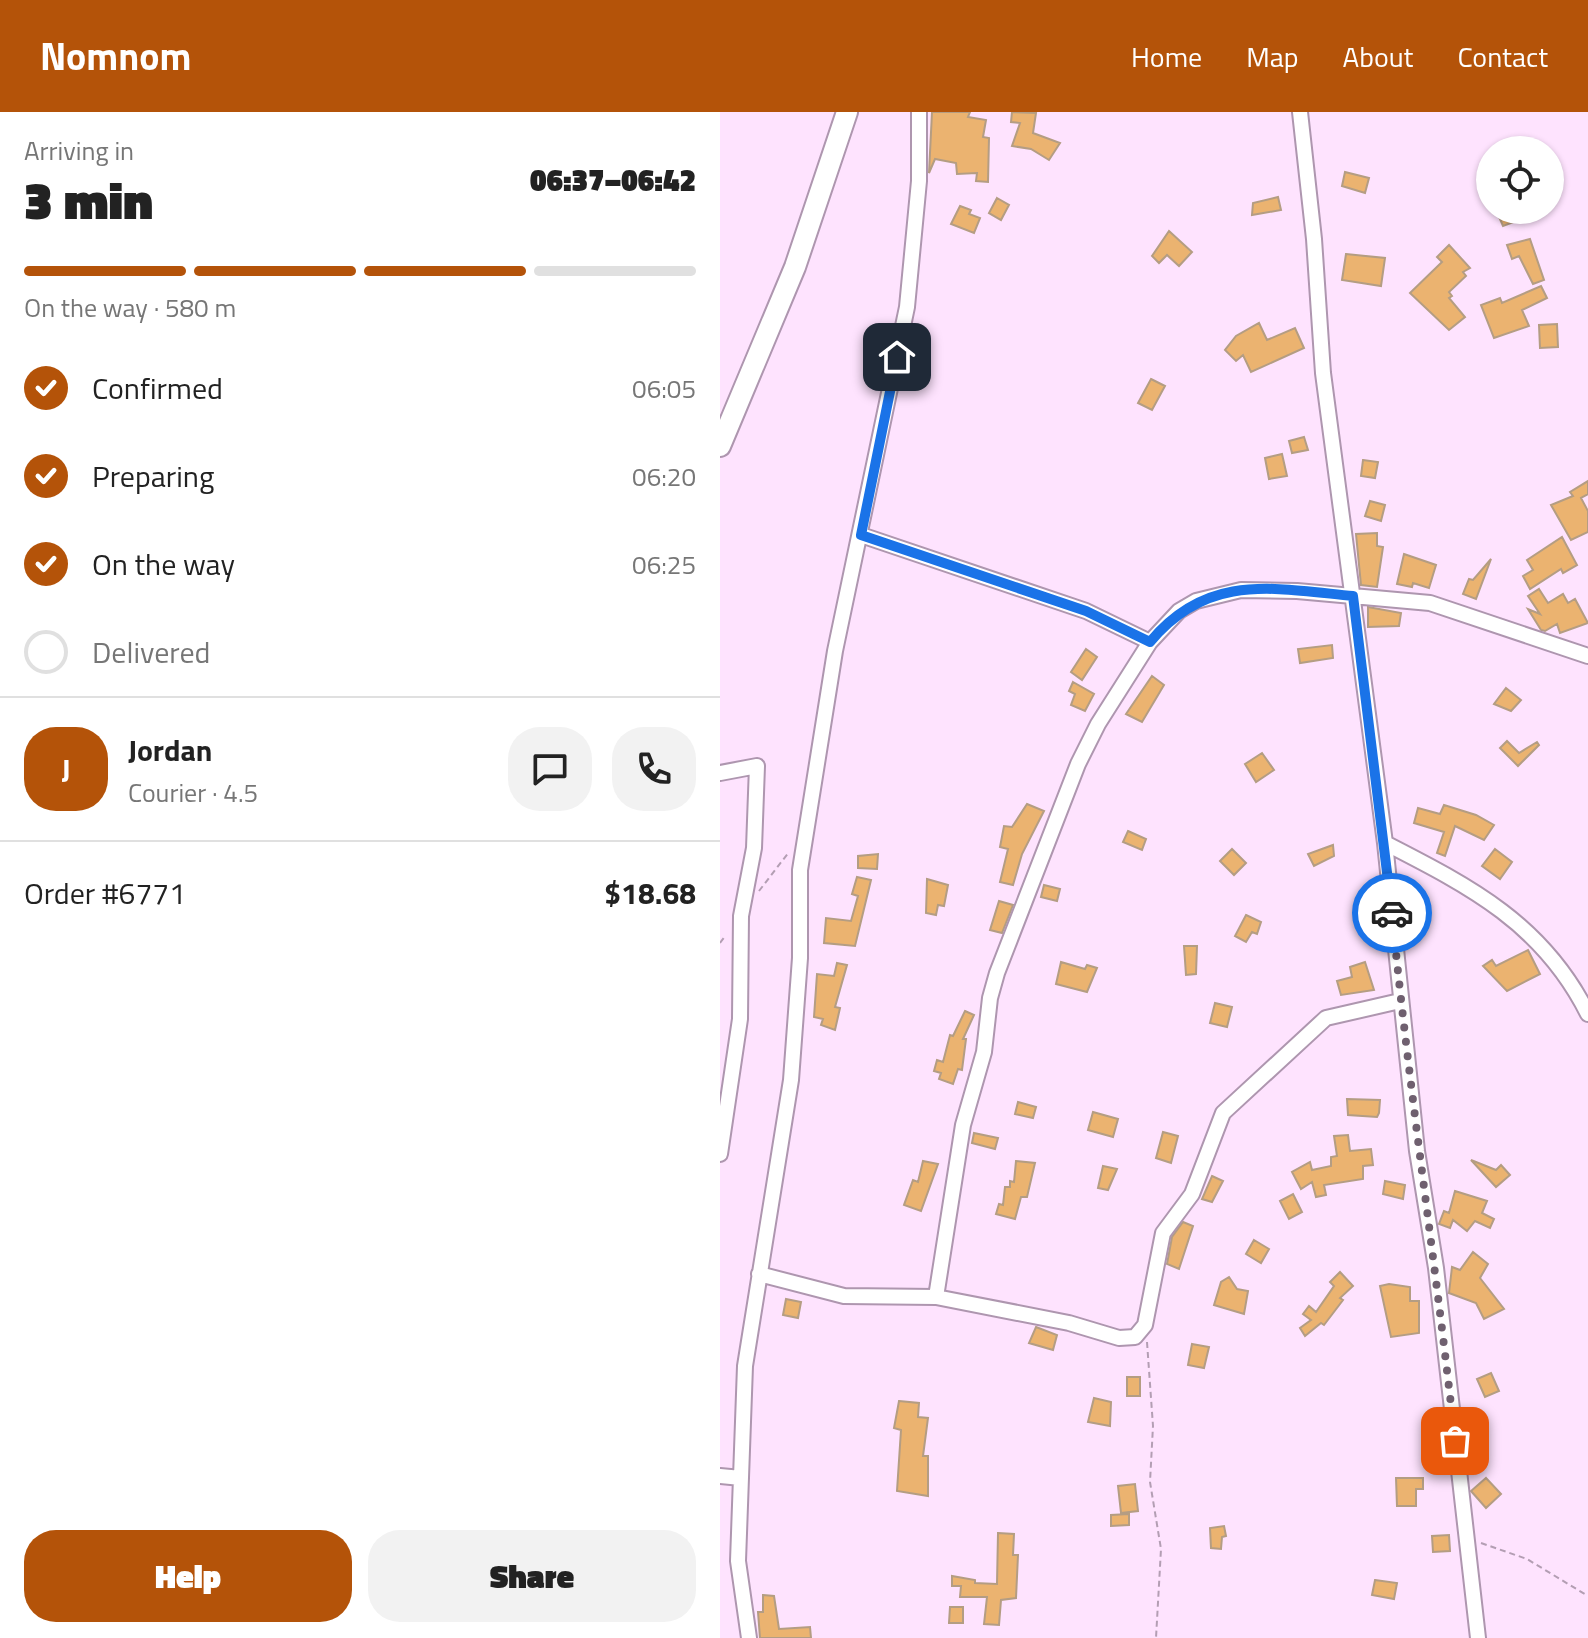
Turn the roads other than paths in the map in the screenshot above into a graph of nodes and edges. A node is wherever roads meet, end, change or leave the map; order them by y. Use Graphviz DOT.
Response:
graph roads {
  1 [pos="847,112"];
  2 [pos="919,112"];
  3 [pos="1300,112"];
  4 [pos="720,446"];
  5 [pos="861,535"];
  6 [pos="1353,596"];
  7 [pos="1150,642"];
  8 [pos="1588,656"];
  9 [pos="720,773"];
  10 [pos="1385,843"];
  11 [pos="1400,1001"];
  12 [pos="1588,1014"];
  13 [pos="720,1154"];
  14 [pos="759,1274"];
  15 [pos="936,1297"];
  16 [pos="720,1476"];
  17 [pos="741,1478"];
  18 [pos="749,1638"];
  19 [pos="1478,1638"];
  1 -- 4 [label="main road"];
  2 -- 5 [label="street"];
  3 -- 6 [label="street"];
  5 -- 7 [label="street"];
  5 -- 14 [label="street"];
  6 -- 7 [label="street"];
  6 -- 8 [label="street"];
  6 -- 10 [label="street"];
  7 -- 15 [label="street"];
  9 -- 13 [label="street"];
  10 -- 11 [label="street"];
  10 -- 12 [label="street"];
  11 -- 15 [label="street"];
  11 -- 19 [label="street"];
  14 -- 15 [label="street"];
  14 -- 17 [label="street"];
  16 -- 17 [label="street"];
  17 -- 18 [label="street"];
}
